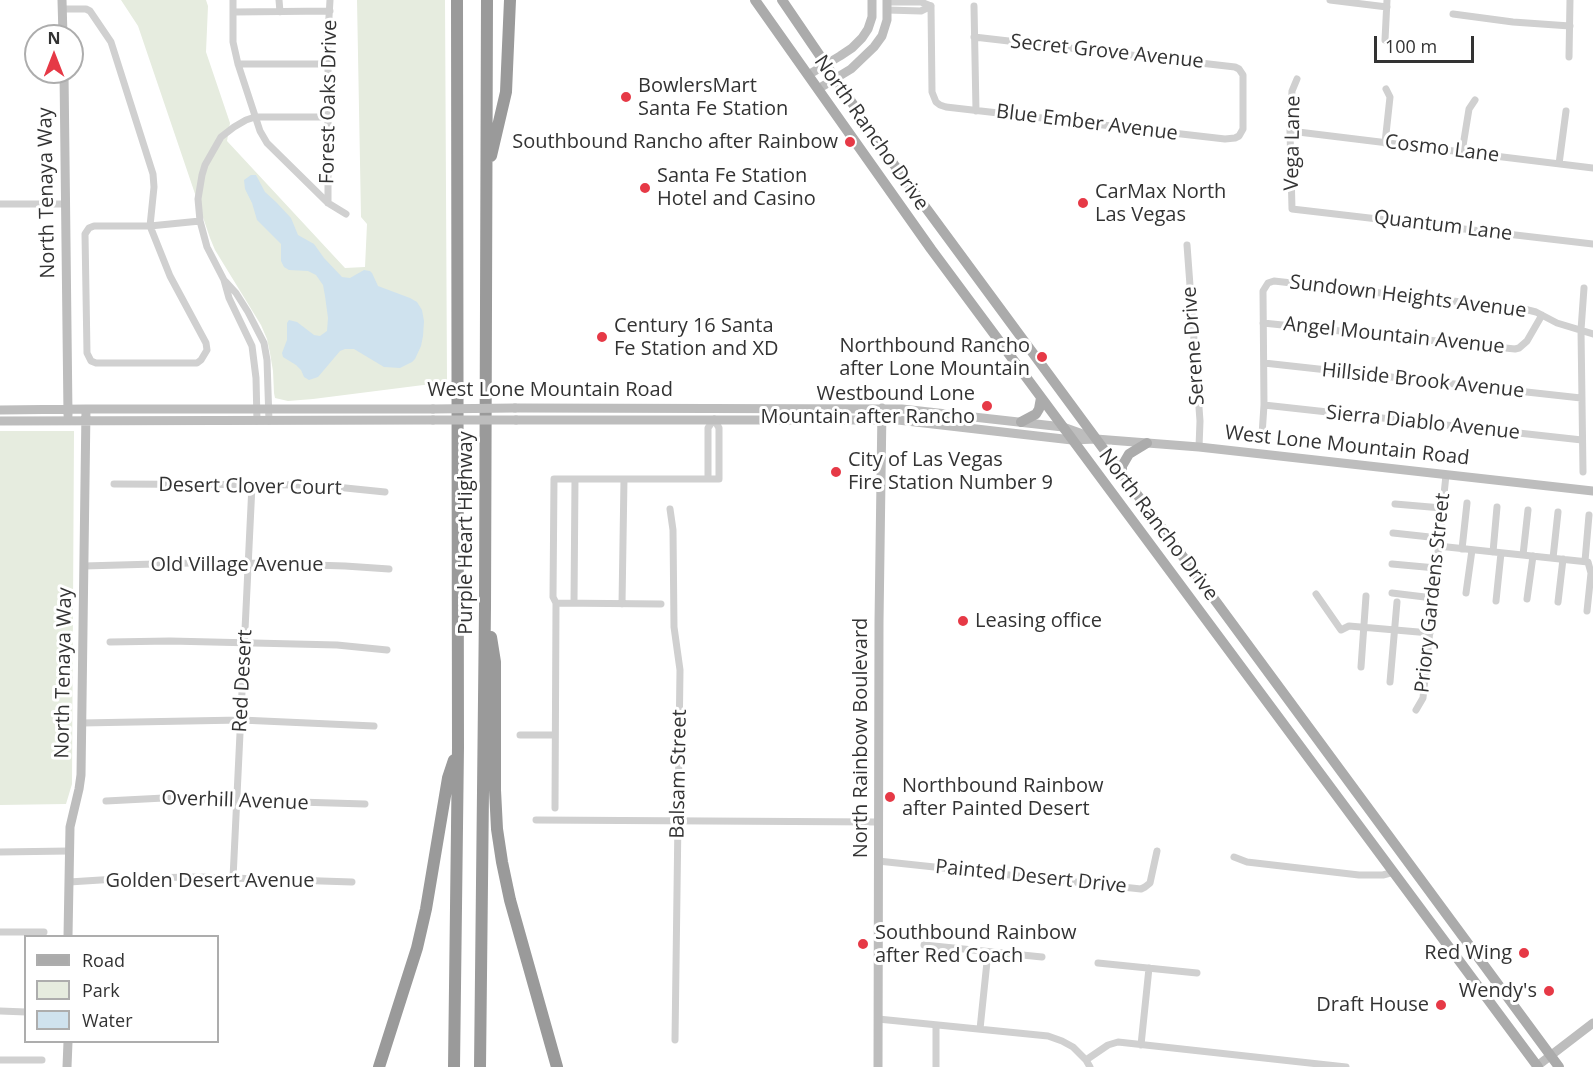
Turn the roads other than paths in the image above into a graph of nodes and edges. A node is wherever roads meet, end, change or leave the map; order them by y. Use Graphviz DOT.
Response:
graph roads {
  1 [pos="234,0"];
  2 [pos="279,0"];
  3 [pos="330,0"];
  4 [pos="457,0"];
  5 [pos="487,0"];
  6 [pos="510,0"];
  7 [pos="755,0"];
  8 [pos="782,0"];
  9 [pos="872,0"];
  10 [pos="1330,0"];
  11 [pos="1570,0"];
  12 [pos="62,4"];
  13 [pos="887,4"];
  14 [pos="1387,4"];
  15 [pos="974,6"];
  16 [pos="330,11"];
  17 [pos="234,12"];
  18 [pos="280,12"];
  19 [pos="1453,14"];
  20 [pos="63,24"];
  21 [pos="1570,26"];
  22 [pos="974,37"];
  23 [pos="1385,40"];
  24 [pos="1569,57"];
  25 [pos="238,64"];
  26 [pos="328,64"];
  27 [pos="826,64"];
  28 [pos="808,75"];
  29 [pos="836,78"];
  30 [pos="1297,79"];
  31 [pos="63,84"];
  32 [pos="818,89"];
  33 [pos="1386,89"];
  34 [pos="1475,100"];
  35 [pos="976,111"];
  36 [pos="1566,111"];
  37 [pos="255,117"];
  38 [pos="328,117"];
  39 [pos="1290,131"];
  40 [pos="1239,136"];
  41 [pos="1385,143"];
  42 [pos="1462,152"];
  43 [pos="1559,164"];
  44 [pos="1593,168"];
  45 [pos="486,178"];
  46 [pos="328,203"];
  47 [pos="0,204"];
  48 [pos="66,204"];
  49 [pos="1292,209"];
  50 [pos="346,214"];
  51 [pos="200,221"];
  52 [pos="150,226"];
  53 [pos="1593,244"];
  54 [pos="1187,245"];
  55 [pos="972,271"];
  56 [pos="952,277"];
  57 [pos="224,280"];
  58 [pos="1584,288"];
  59 [pos="1542,315"];
  60 [pos="1263,322"];
  61 [pos="1593,328"];
  62 [pos="1581,330"];
  63 [pos="1593,334"];
  64 [pos="1264,363"];
  65 [pos="1041,398"];
  66 [pos="1581,398"];
  67 [pos="1264,405"];
  68 [pos="257,408"];
  69 [pos="269,408"];
  70 [pos="714,408"];
  71 [pos="738,408"];
  72 [pos="774,408"];
  73 [pos="821,408"];
  74 [pos="837,408"];
  75 [pos="882,408"];
  76 [pos="86,409"];
  77 [pos="0,410"];
  78 [pos="68,410"];
  79 [pos="714,419"];
  80 [pos="738,419"];
  81 [pos="774,419"];
  82 [pos="820,419"];
  83 [pos="836,419"];
  84 [pos="882,419"];
  85 [pos="0,421"];
  86 [pos="68,421"];
  87 [pos="86,421"];
  88 [pos="257,421"];
  89 [pos="269,421"];
  90 [pos="1021,422"];
  91 [pos="1063,427"];
  92 [pos="1262,435"];
  93 [pos="1096,439"];
  94 [pos="1072,440"];
  95 [pos="1582,440"];
  96 [pos="1147,443"];
  97 [pos="1199,447"];
  98 [pos="1583,472"];
  99 [pos="1122,473"];
  100 [pos="1446,475"];
  101 [pos="575,479"];
  102 [pos="624,479"];
  103 [pos="708,479"];
  104 [pos="114,484"];
  105 [pos="252,485"];
  106 [pos="1593,491"];
  107 [pos="385,492"];
  108 [pos="1467,503"];
  109 [pos="1395,504"];
  110 [pos="1497,507"];
  111 [pos="670,508"];
  112 [pos="1442,508"];
  113 [pos="1528,510"];
  114 [pos="1558,512"];
  115 [pos="1588,514"];
  116 [pos="1393,534"];
  117 [pos="1439,538"];
  118 [pos="1438,546"];
  119 [pos="1462,549"];
  120 [pos="1472,550"];
  121 [pos="1493,552"];
  122 [pos="1501,553"];
  123 [pos="1523,555"];
  124 [pos="1533,556"];
  125 [pos="1553,558"];
  126 [pos="1563,559"];
  127 [pos="1586,561"];
  128 [pos="249,563"];
  129 [pos="1392,564"];
  130 [pos="84,566"];
  131 [pos="1436,568"];
  132 [pos="389,569"];
  133 [pos="1392,593"];
  134 [pos="1466,593"];
  135 [pos="1316,594"];
  136 [pos="1366,596"];
  137 [pos="1433,598"];
  138 [pos="1527,599"];
  139 [pos="1496,601"];
  140 [pos="1397,602"];
  141 [pos="1558,602"];
  142 [pos="556,603"];
  143 [pos="574,603"];
  144 [pos="622,604"];
  145 [pos="661,604"];
  146 [pos="485,607"];
  147 [pos="1587,611"];
  148 [pos="1365,627"];
  149 [pos="1396,630"];
  150 [pos="1430,633"];
  151 [pos="110,642"];
  152 [pos="245,643"];
  153 [pos="387,650"];
  154 [pos="1361,667"];
  155 [pos="1390,682"];
  156 [pos="1416,710"];
  157 [pos="1279,717"];
  158 [pos="241,720"];
  159 [pos="82,723"];
  160 [pos="374,726"];
  161 [pos="520,735"];
  162 [pos="555,735"];
  163 [pos="1317,740"];
  164 [pos="458,747"];
  165 [pos="1304,752"];
  166 [pos="1351,786"];
  167 [pos="237,800"];
  168 [pos="106,801"];
  169 [pos="365,804"];
  170 [pos="555,808"];
  171 [pos="537,820"];
  172 [pos="678,822"];
  173 [pos="878,822"];
  174 [pos="1156,850"];
  175 [pos="69,851"];
  176 [pos="0,852"];
  177 [pos="1234,856"];
  178 [pos="878,861"];
  179 [pos="1394,872"];
  180 [pos="233,878"];
  181 [pos="69,882"];
  182 [pos="351,882"];
  183 [pos="0,932"];
  184 [pos="44,932"];
  185 [pos="68,935"];
  186 [pos="924,945"];
  187 [pos="988,952"];
  188 [pos="1042,957"];
  189 [pos="1098,963"];
  190 [pos="1149,969"];
  191 [pos="1197,973"];
  192 [pos="0,1011"];
  193 [pos="24,1012"];
  194 [pos="878,1019"];
  195 [pos="1593,1023"];
  196 [pos="936,1025"];
  197 [pos="980,1029"];
  198 [pos="675,1040"];
  199 [pos="68,1043"];
  200 [pos="1141,1045"];
  201 [pos="1550,1055"];
  202 [pos="0,1060"];
  203 [pos="42,1060"];
  204 [pos="1088,1063"];
  205 [pos="1537,1066"];
  206 [pos="67,1067"];
  207 [pos="379,1067"];
  208 [pos="454,1067"];
  209 [pos="480,1067"];
  210 [pos="557,1067"];
  211 [pos="878,1067"];
  212 [pos="936,1067"];
  213 [pos="1346,1067"];
  214 [pos="1559,1067"];
  1 -- 17 [label="street"];
  2 -- 18 [label="street"];
  3 -- 16 [label="street, Forest Oaks Drive"];
  4 -- 164 [label="highway, Purple Heart Highway"];
  5 -- 45 [label="highway, Purple Heart Highway"];
  6 -- 45 [label="highway"];
  7 -- 28 [label="main road, North Rancho Drive"];
  8 -- 27 [label="main road, North Rancho Drive"];
  9 -- 27 [label="main road"];
  10 -- 14 [label="street"];
  11 -- 21 [label="street"];
  12 -- 20 [label="main road"];
  12 -- 52 [label="street"];
  13 -- 29 [label="main road"];
  13 -- 35 [label="street, Blue Ember Avenue"];
  14 -- 23 [label="street"];
  15 -- 22 [label="street"];
  16 -- 18 [label="street"];
  16 -- 26 [label="street, Forest Oaks Drive"];
  17 -- 18 [label="street"];
  17 -- 25 [label="street"];
  19 -- 21 [label="street"];
  21 -- 24 [label="street"];
  22 -- 35 [label="street"];
  22 -- 40 [label="street, Secret Grove Avenue"];
  25 -- 26 [label="street"];
  25 -- 37 [label="street"];
  26 -- 38 [label="street, Forest Oaks Drive"];
  27 -- 28 [label="main road"];
  27 -- 29 [label="main road, North Rancho Drive"];
  28 -- 32 [label="main road, North Rancho Drive"];
  29 -- 32 [label="main road"];
  29 -- 55 [label="main road, North Rancho Drive"];
  30 -- 39 [label="street, Vega Lane"];
  31 -- 48 [label="main road, North Tenaya Way"];
  32 -- 56 [label="main road, North Rancho Drive"];
  33 -- 41 [label="street"];
  34 -- 42 [label="street"];
  35 -- 40 [label="street, Blue Ember Avenue"];
  36 -- 43 [label="street"];
  37 -- 38 [label="street"];
  37 -- 46 [label="street"];
  37 -- 51 [label="street"];
  38 -- 46 [label="street, Forest Oaks Drive"];
  39 -- 41 [label="street, Cosmo Lane"];
  39 -- 49 [label="street, Vega Lane"];
  41 -- 42 [label="street, Cosmo Lane"];
  42 -- 43 [label="street, Cosmo Lane"];
  43 -- 44 [label="street, Cosmo Lane"];
  45 -- 146 [label="highway, Purple Heart Highway"];
  46 -- 50 [label="street"];
  47 -- 48 [label="street"];
  48 -- 78 [label="main road, North Tenaya Way"];
  49 -- 53 [label="street, Quantum Lane"];
  51 -- 52 [label="street"];
  51 -- 57 [label="street"];
  52 -- 52 [label="street"];
  54 -- 97 [label="street, Serene Drive"];
  55 -- 56 [label="main road"];
  55 -- 93 [label="main road, North Rancho Drive"];
  56 -- 65 [label="main road, North Rancho Drive"];
  57 -- 68 [label="street"];
  57 -- 69 [label="street"];
  58 -- 62 [label="street"];
  59 -- 60 [label="street, Angel Mountain Avenue"];
  59 -- 60 [label="street, Sundown Heights Avenue"];
  59 -- 62 [label="street, Sundown Heights Avenue"];
  60 -- 64 [label="street"];
  61 -- 62 [label="street, Sundown Heights Avenue"];
  62 -- 63 [label="street, Sundown Heights Avenue"];
  62 -- 66 [label="street"];
  64 -- 66 [label="street, Hillside Brook Avenue"];
  64 -- 67 [label="street"];
  65 -- 90 [label="main road"];
  65 -- 91 [label="main road, North Rancho Drive"];
  66 -- 95 [label="street"];
  67 -- 92 [label="street"];
  67 -- 95 [label="street, Sierra Diablo Avenue"];
  68 -- 69 [label="main road, West Lone Mountain Road"];
  68 -- 76 [label="main road, West Lone Mountain Road"];
  68 -- 88 [label="street"];
  69 -- 70 [label="main road, West Lone Mountain Road, bridge"];
  69 -- 89 [label="street"];
  70 -- 71 [label="main road, West Lone Mountain Road"];
  70 -- 79 [label="main road"];
  71 -- 72 [label="main road, West Lone Mountain Road"];
  71 -- 80 [label="main road"];
  72 -- 73 [label="main road, West Lone Mountain Road"];
  72 -- 81 [label="main road"];
  73 -- 74 [label="main road, West Lone Mountain Road"];
  73 -- 82 [label="main road"];
  74 -- 75 [label="main road, West Lone Mountain Road"];
  74 -- 83 [label="main road"];
  75 -- 84 [label="main road, North Rainbow Boulevard"];
  75 -- 90 [label="main road, West Lone Mountain Road"];
  76 -- 78 [label="main road, West Lone Mountain Road"];
  76 -- 87 [label="main road, North Tenaya Way"];
  77 -- 78 [label="main road, West Lone Mountain Road"];
  78 -- 86 [label="main road, North Tenaya Way"];
  79 -- 80 [label="main road, West Lone Mountain Road"];
  79 -- 89 [label="main road, West Lone Mountain Road, bridge"];
  79 -- 103 [label="street"];
  79 -- 103 [label="street"];
  80 -- 81 [label="main road, West Lone Mountain Road"];
  81 -- 82 [label="main road, West Lone Mountain Road"];
  82 -- 83 [label="main road, West Lone Mountain Road"];
  83 -- 84 [label="main road, West Lone Mountain Road"];
  84 -- 94 [label="main road, West Lone Mountain Road"];
  84 -- 173 [label="main road, North Rainbow Boulevard"];
  85 -- 86 [label="main road, West Lone Mountain Road"];
  86 -- 87 [label="main road, West Lone Mountain Road"];
  87 -- 88 [label="main road, West Lone Mountain Road"];
  87 -- 130 [label="main road, North Tenaya Way"];
  88 -- 89 [label="main road, West Lone Mountain Road"];
  90 -- 91 [label="main road, West Lone Mountain Road"];
  91 -- 93 [label="main road, West Lone Mountain Road"];
  91 -- 94 [label="main road, North Rancho Drive"];
  93 -- 94 [label="main road, West Lone Mountain Road"];
  93 -- 96 [label="main road, West Lone Mountain Road"];
  93 -- 99 [label="main road, North Rancho Drive"];
  94 -- 157 [label="main road, North Rancho Drive"];
  95 -- 98 [label="street"];
  96 -- 97 [label="main road, West Lone Mountain Road"];
  96 -- 99 [label="main road"];
  97 -- 100 [label="main road, West Lone Mountain Road"];
  99 -- 163 [label="main road, North Rancho Drive"];
  100 -- 106 [label="main road, West Lone Mountain Road"];
  100 -- 112 [label="street, Priory Gardens Street"];
  101 -- 102 [label="street"];
  101 -- 142 [label="street"];
  101 -- 143 [label="street"];
  102 -- 103 [label="street"];
  102 -- 144 [label="street"];
  104 -- 105 [label="street, Desert Clover Court"];
  105 -- 107 [label="street, Desert Clover Court"];
  105 -- 128 [label="street, Red Desert"];
  108 -- 119 [label="street"];
  109 -- 112 [label="street"];
  110 -- 121 [label="street"];
  111 -- 172 [label="street, Balsam Street"];
  112 -- 117 [label="street, Priory Gardens Street"];
  113 -- 123 [label="street"];
  114 -- 125 [label="street"];
  115 -- 127 [label="street"];
  116 -- 117 [label="street"];
  117 -- 118 [label="street, Priory Gardens Street"];
  118 -- 119 [label="street"];
  118 -- 131 [label="street, Priory Gardens Street"];
  119 -- 120 [label="street"];
  120 -- 121 [label="street"];
  120 -- 134 [label="street"];
  121 -- 122 [label="street"];
  122 -- 123 [label="street"];
  122 -- 139 [label="street"];
  123 -- 124 [label="street"];
  124 -- 125 [label="street"];
  124 -- 138 [label="street"];
  125 -- 126 [label="street"];
  126 -- 127 [label="street"];
  126 -- 141 [label="street"];
  127 -- 147 [label="street"];
  128 -- 130 [label="street, Old Village Avenue"];
  128 -- 132 [label="street, Old Village Avenue"];
  128 -- 152 [label="street, Red Desert"];
  129 -- 131 [label="street"];
  130 -- 159 [label="main road, North Tenaya Way"];
  131 -- 137 [label="street, Priory Gardens Street"];
  133 -- 137 [label="street"];
  135 -- 148 [label="street"];
  136 -- 148 [label="street"];
  137 -- 150 [label="street, Priory Gardens Street"];
  140 -- 149 [label="street"];
  142 -- 143 [label="street"];
  142 -- 162 [label="street"];
  143 -- 144 [label="street"];
  144 -- 145 [label="street"];
  146 -- 209 [label="highway, Purple Heart Highway"];
  146 -- 210 [label="highway"];
  148 -- 149 [label="street"];
  148 -- 154 [label="street"];
  149 -- 150 [label="street"];
  149 -- 155 [label="street"];
  150 -- 156 [label="street, Priory Gardens Street"];
  151 -- 152 [label="street"];
  152 -- 153 [label="street"];
  152 -- 158 [label="street, Red Desert"];
  157 -- 163 [label="main road"];
  157 -- 165 [label="main road, North Rancho Drive"];
  158 -- 159 [label="street"];
  158 -- 160 [label="street"];
  158 -- 167 [label="street, Red Desert"];
  159 -- 175 [label="main road, North Tenaya Way"];
  161 -- 162 [label="street"];
  162 -- 170 [label="street"];
  163 -- 166 [label="main road, North Rancho Drive"];
  164 -- 207 [label="highway"];
  164 -- 208 [label="highway, Purple Heart Highway"];
  165 -- 166 [label="main road"];
  165 -- 179 [label="main road, North Rancho Drive"];
  166 -- 201 [label="main road, North Rancho Drive"];
  167 -- 168 [label="street, Overhill Avenue"];
  167 -- 169 [label="street, Overhill Avenue"];
  167 -- 180 [label="street, Red Desert"];
  171 -- 172 [label="street"];
  172 -- 173 [label="street"];
  172 -- 198 [label="street, Balsam Street"];
  173 -- 178 [label="main road, North Rainbow Boulevard"];
  174 -- 178 [label="street, Painted Desert Drive"];
  175 -- 176 [label="street"];
  175 -- 181 [label="main road, North Tenaya Way"];
  177 -- 179 [label="street"];
  178 -- 194 [label="main road, North Rainbow Boulevard"];
  179 -- 205 [label="main road, North Rancho Drive"];
  180 -- 181 [label="street, Golden Desert Avenue"];
  180 -- 182 [label="street, Golden Desert Avenue"];
  181 -- 185 [label="main road, North Tenaya Way"];
  183 -- 184 [label="street"];
  186 -- 187 [label="street"];
  187 -- 188 [label="street"];
  187 -- 197 [label="street"];
  189 -- 190 [label="street"];
  190 -- 191 [label="street"];
  190 -- 200 [label="street"];
  192 -- 193 [label="street"];
  194 -- 196 [label="street"];
  194 -- 211 [label="main road, North Rainbow Boulevard"];
  195 -- 201 [label="main road"];
  196 -- 197 [label="street"];
  196 -- 212 [label="street"];
  197 -- 204 [label="street"];
  199 -- 206 [label="main road"];
  200 -- 204 [label="street"];
  200 -- 213 [label="street"];
  201 -- 205 [label="main road"];
  201 -- 214 [label="main road, North Rancho Drive"];
  202 -- 203 [label="street"];
}
